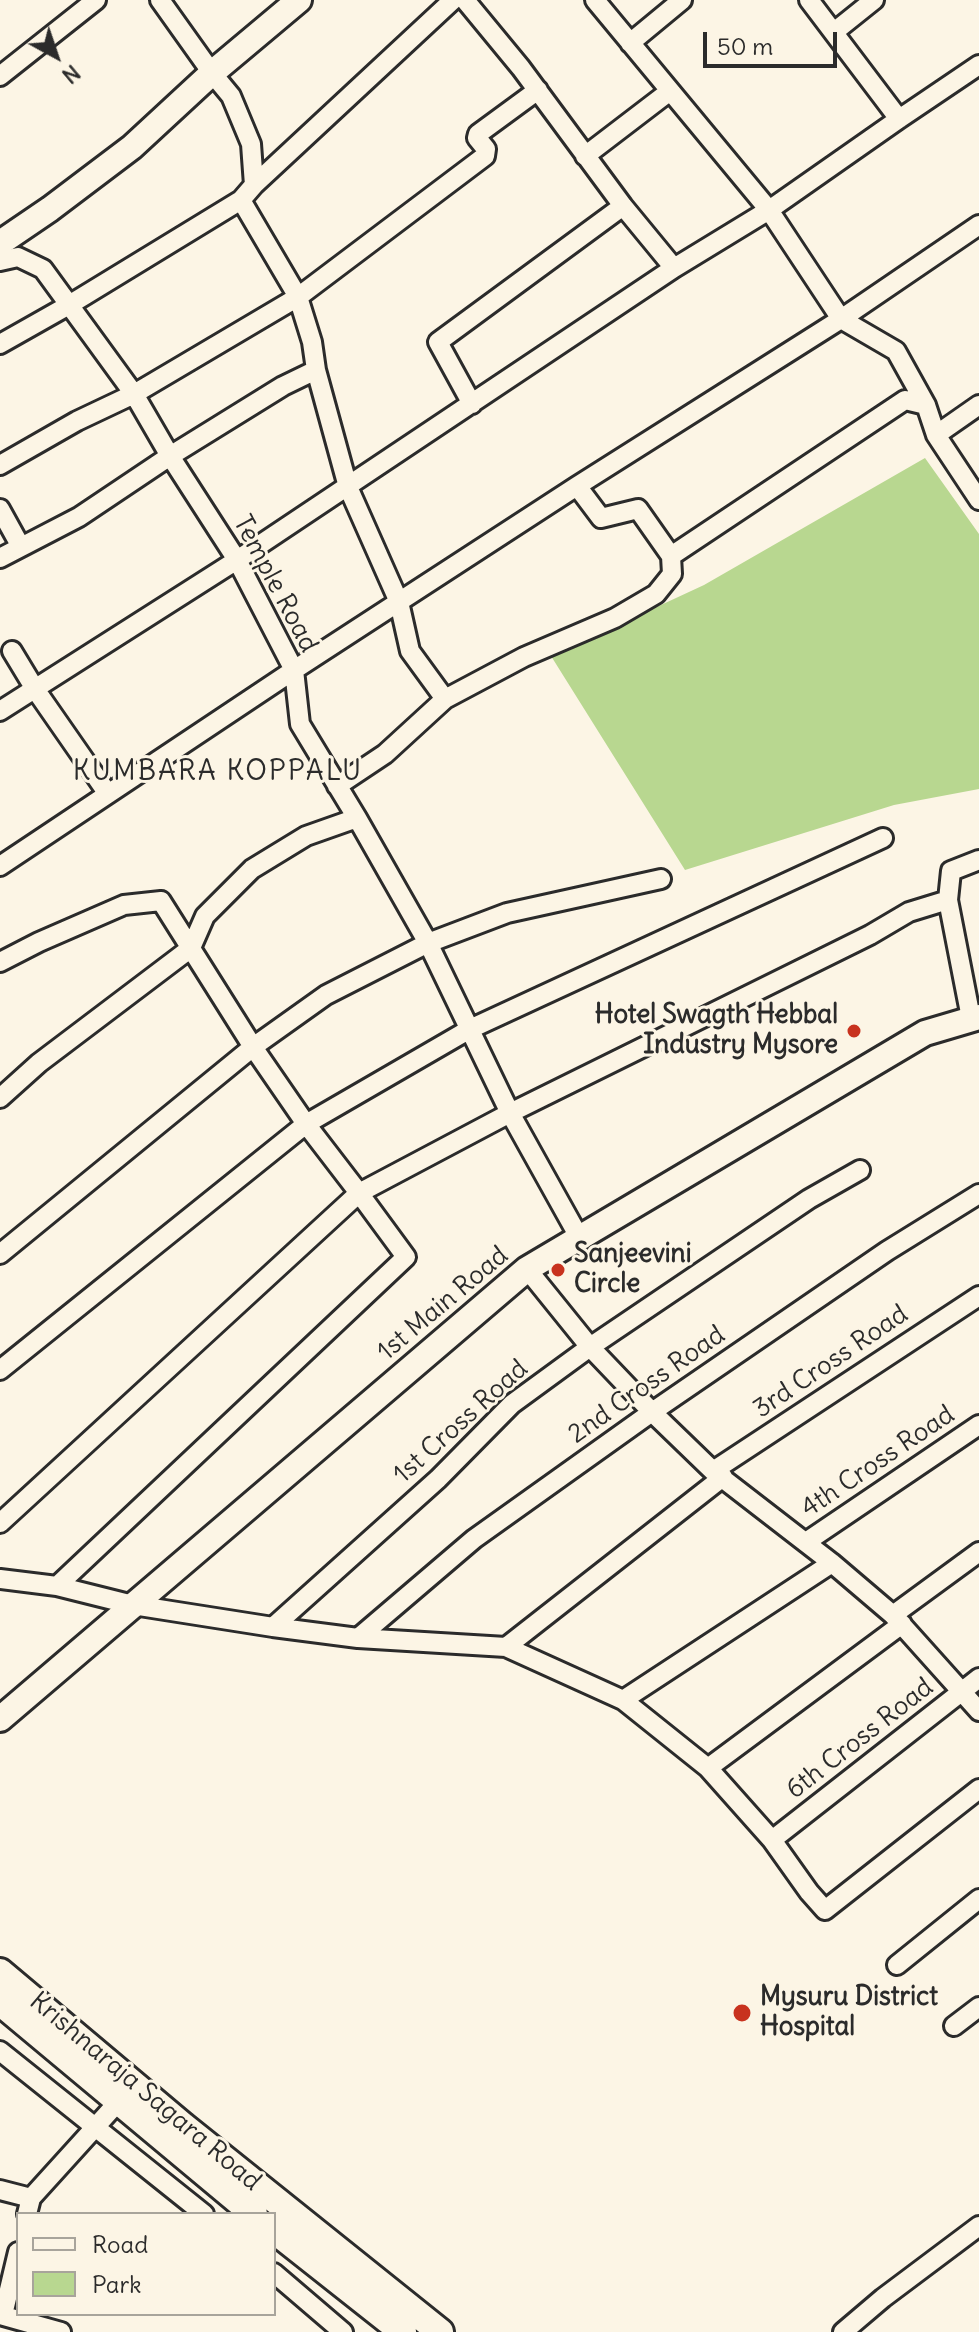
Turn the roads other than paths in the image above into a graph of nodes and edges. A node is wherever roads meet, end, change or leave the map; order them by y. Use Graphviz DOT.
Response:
graph roads {
  1 [pos="96,0"];
  2 [pos="160,0"];
  3 [pos="299,0"];
  4 [pos="453,0"];
  5 [pos="465,0"];
  6 [pos="595,0"];
  7 [pos="682,0"];
  8 [pos="809,0"];
  9 [pos="874,0"];
  10 [pos="834,32"];
  11 [pos="630,43"];
  12 [pos="979,65"];
  13 [pos="212,73"];
  14 [pos="0,76"];
  15 [pos="538,90"];
  16 [pos="670,91"];
  17 [pos="899,119"];
  18 [pos="585,156"];
  19 [pos="254,185"];
  20 [pos="241,200"];
  21 [pos="623,206"];
  22 [pos="769,210"];
  23 [pos="979,225"];
  24 [pos="0,243"];
  25 [pos="0,261"];
  26 [pos="674,268"];
  27 [pos="298,297"];
  28 [pos="69,305"];
  29 [pos="841,319"];
  30 [pos="0,344"];
  31 [pos="316,370"];
  32 [pos="134,394"];
  33 [pos="472,404"];
  34 [pos="926,405"];
  35 [pos="979,405"];
  36 [pos="936,435"];
  37 [pos="170,456"];
  38 [pos="0,465"];
  39 [pos="577,486"];
  40 [pos="348,487"];
  41 [pos="979,500"];
  42 [pos="0,509"];
  43 [pos="21,547"];
  44 [pos="671,556"];
  45 [pos="0,558"];
  46 [pos="237,560"];
  47 [pos="399,602"];
  48 [pos="12,651"];
  49 [pos="294,670"];
  50 [pos="35,689"];
  51 [pos="445,699"];
  52 [pos="0,711"];
  53 [pos="337,786"];
  54 [pos="108,794"];
  55 [pos="357,818"];
  56 [pos="883,838"];
  57 [pos="979,860"];
  58 [pos="0,866"];
  59 [pos="661,879"];
  60 [pos="948,900"];
  61 [pos="428,943"];
  62 [pos="191,948"];
  63 [pos="0,962"];
  64 [pos="975,1018"];
  65 [pos="470,1029"];
  66 [pos="253,1047"];
  67 [pos="0,1098"];
  68 [pos="510,1113"];
  69 [pos="306,1124"];
  70 [pos="860,1170"];
  71 [pos="359,1193"];
  72 [pos="979,1194"];
  73 [pos="579,1237"];
  74 [pos="0,1254"];
  75 [pos="527,1269"];
  76 [pos="979,1296"];
  77 [pos="590,1347"];
  78 [pos="0,1370"];
  79 [pos="652,1412"];
  80 [pos="979,1425"];
  81 [pos="718,1474"];
  82 [pos="0,1523"];
  83 [pos="806,1542"];
  84 [pos="979,1552"];
  85 [pos="832,1563"];
  86 [pos="0,1579"];
  87 [pos="57,1586"];
  88 [pos="133,1605"];
  89 [pos="897,1620"];
  90 [pos="273,1627"];
  91 [pos="358,1638"];
  92 [pos="506,1647"];
  93 [pos="979,1678"];
  94 [pos="961,1693"];
  95 [pos="623,1700"];
  96 [pos="979,1711"];
  97 [pos="0,1719"];
  98 [pos="708,1768"];
  99 [pos="979,1789"];
  100 [pos="772,1840"];
  101 [pos="979,1899"];
  102 [pos="897,1965"];
  103 [pos="0,1972"];
  104 [pos="0,2002"];
  105 [pos="979,2007"];
  106 [pos="954,2026"];
  107 [pos="0,2051"];
  108 [pos="118,2102"];
  109 [pos="94,2127"];
  110 [pos="0,2190"];
  111 [pos="29,2206"];
  112 [pos="201,2212"];
  113 [pos="252,2212"];
  114 [pos="979,2226"];
  115 [pos="276,2232"];
  116 [pos="16,2260"];
  117 [pos="276,2275"];
  118 [pos="2,2315"];
  119 [pos="61,2332"];
  120 [pos="343,2332"];
  121 [pos="403,2332"];
  122 [pos="440,2332"];
  123 [pos="843,2332"];
  1 -- 14 [label="street"];
  2 -- 13 [label="street"];
  3 -- 13 [label="street"];
  4 -- 19 [label="street"];
  5 -- 15 [label="street"];
  6 -- 11 [label="street"];
  7 -- 11 [label="street"];
  8 -- 10 [label="street"];
  9 -- 10 [label="street"];
  10 -- 17 [label="street"];
  11 -- 16 [label="street"];
  12 -- 17 [label="street"];
  13 -- 19 [label="street"];
  13 -- 24 [label="street"];
  15 -- 18 [label="street"];
  15 -- 27 [label="street"];
  16 -- 18 [label="street"];
  16 -- 22 [label="street"];
  17 -- 22 [label="street"];
  18 -- 21 [label="street"];
  19 -- 20 [label="street"];
  20 -- 27 [label="street"];
  20 -- 28 [label="street"];
  21 -- 26 [label="street"];
  21 -- 33 [label="street"];
  22 -- 26 [label="street"];
  22 -- 29 [label="street"];
  23 -- 29 [label="street"];
  25 -- 28 [label="street, Temple Road"];
  26 -- 33 [label="street"];
  27 -- 31 [label="street"];
  27 -- 32 [label="street"];
  28 -- 30 [label="street"];
  28 -- 32 [label="street, Temple Road"];
  29 -- 34 [label="street"];
  29 -- 39 [label="street"];
  31 -- 37 [label="street"];
  31 -- 40 [label="street"];
  32 -- 37 [label="street, Temple Road"];
  32 -- 38 [label="street"];
  33 -- 40 [label="street"];
  34 -- 36 [label="street"];
  34 -- 44 [label="street"];
  35 -- 36 [label="street"];
  36 -- 41 [label="street"];
  37 -- 43 [label="street"];
  37 -- 46 [label="street, Temple Road"];
  39 -- 44 [label="street"];
  39 -- 47 [label="street"];
  40 -- 46 [label="street"];
  40 -- 47 [label="street"];
  42 -- 43 [label="street"];
  43 -- 45 [label="street"];
  44 -- 51 [label="street"];
  46 -- 49 [label="street, Temple Road"];
  46 -- 50 [label="street"];
  47 -- 49 [label="street"];
  47 -- 51 [label="street"];
  48 -- 50 [label="street"];
  49 -- 53 [label="street, Temple Road"];
  49 -- 54 [label="street"];
  50 -- 52 [label="street"];
  50 -- 54 [label="street"];
  51 -- 53 [label="street"];
  53 -- 55 [label="street, Temple Road"];
  54 -- 58 [label="street"];
  55 -- 61 [label="street, Temple Road"];
  55 -- 62 [label="street"];
  56 -- 65 [label="street"];
  57 -- 60 [label="street"];
  59 -- 61 [label="street"];
  60 -- 64 [label="street"];
  60 -- 68 [label="street"];
  61 -- 65 [label="street, Temple Road"];
  61 -- 66 [label="street"];
  62 -- 63 [label="street"];
  62 -- 66 [label="street"];
  62 -- 67 [label="street"];
  64 -- 73 [label="street, 1st Main Road"];
  65 -- 68 [label="street, Temple Road"];
  65 -- 69 [label="street"];
  66 -- 69 [label="street"];
  66 -- 74 [label="street"];
  68 -- 71 [label="street"];
  68 -- 73 [label="street, Temple Road"];
  69 -- 71 [label="street"];
  69 -- 78 [label="street"];
  70 -- 77 [label="street, 1st Cross Road"];
  71 -- 82 [label="street"];
  71 -- 87 [label="street"];
  72 -- 79 [label="street, 2nd Cross Road"];
  73 -- 75 [label="street, 1st Main Road"];
  75 -- 77 [label="street"];
  75 -- 88 [label="street, 1st Main Road"];
  76 -- 81 [label="street, 3rd Cross Road"];
  77 -- 79 [label="street"];
  77 -- 90 [label="street, 1st Cross Road"];
  79 -- 81 [label="street"];
  79 -- 91 [label="street, 2nd Cross Road"];
  80 -- 83 [label="street, 4th Cross Road"];
  81 -- 83 [label="street"];
  81 -- 92 [label="street, 3rd Cross Road"];
  83 -- 85 [label="street"];
  84 -- 89 [label="street"];
  85 -- 89 [label="street"];
  85 -- 95 [label="street"];
  86 -- 87 [label="street"];
  87 -- 88 [label="street"];
  88 -- 90 [label="street"];
  88 -- 97 [label="street, 1st Main Road"];
  89 -- 94 [label="street"];
  89 -- 98 [label="street"];
  90 -- 91 [label="street"];
  91 -- 92 [label="street"];
  92 -- 95 [label="street"];
  93 -- 94 [label="street, 6th Cross Road"];
  94 -- 96 [label="street"];
  94 -- 100 [label="street, 6th Cross Road"];
  95 -- 98 [label="street"];
  98 -- 100 [label="street"];
  99 -- 100 [label="street"];
  101 -- 102 [label="street"];
  103 -- 122 [label="main road, Krishnaraja Sagara Road"];
  104 -- 108 [label="main road, Krishnaraja Sagara Road"];
  105 -- 106 [label="street"];
  107 -- 109 [label="street"];
  108 -- 109 [label="street"];
  108 -- 113 [label="main road, Krishnaraja Sagara Road"];
  109 -- 111 [label="street"];
  109 -- 112 [label="street"];
  110 -- 111 [label="street"];
  114 -- 123 [label="street"];
  115 -- 121 [label="main road"];
  116 -- 118 [label="street"];
  117 -- 120 [label="street"];
  118 -- 119 [label="street"];
}
